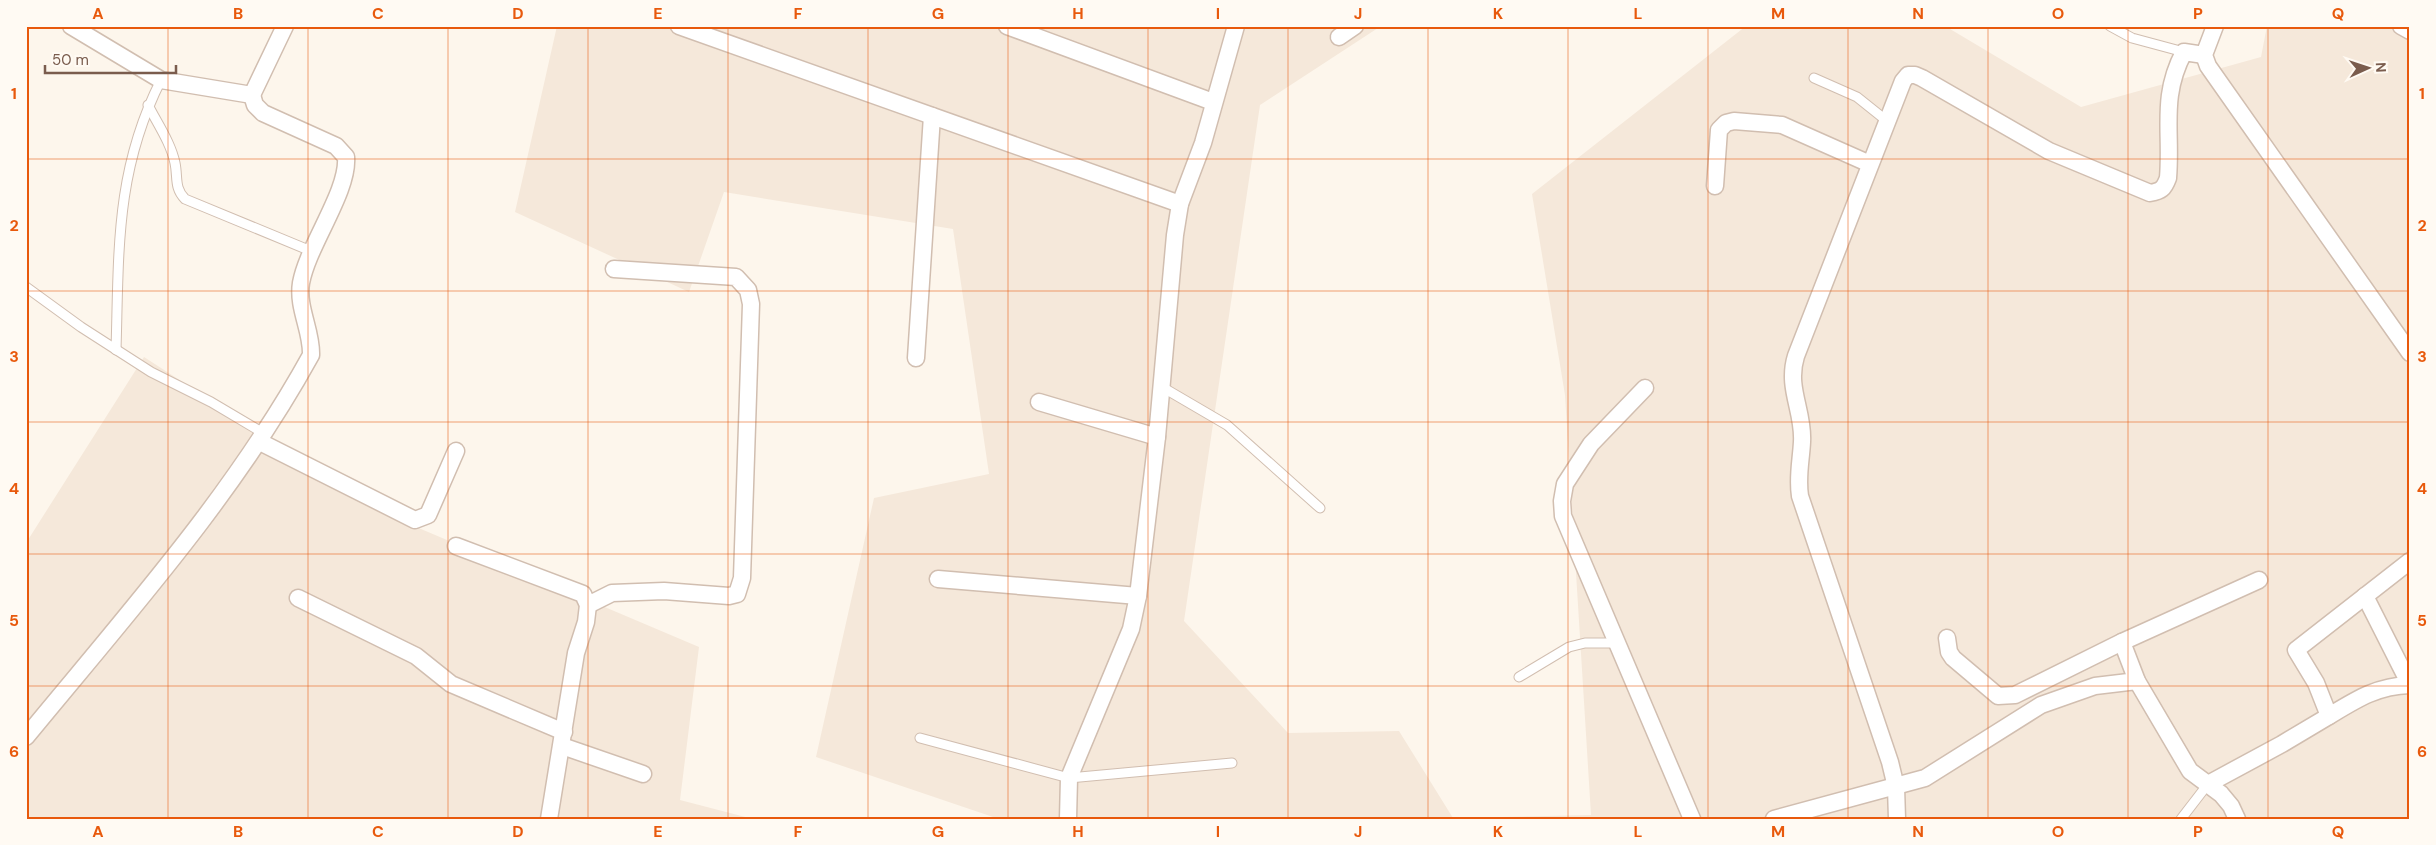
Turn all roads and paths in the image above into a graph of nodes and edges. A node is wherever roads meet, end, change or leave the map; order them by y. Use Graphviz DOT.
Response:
graph roads {
  1 [pos="71,26"];
  2 [pos="285,26"];
  3 [pos="679,26"];
  4 [pos="1007,26"];
  5 [pos="1236,26"];
  6 [pos="1355,26"];
  7 [pos="2110,26"];
  8 [pos="2215,26"];
  9 [pos="2401,26"];
  10 [pos="2410,31"];
  11 [pos="1339,37"];
  12 [pos="2184,52"];
  13 [pos="2204,55"];
  14 [pos="1814,78"];
  15 [pos="161,80"];
  16 [pos="252,95"];
  17 [pos="1213,102"];
  18 [pos="148,105"];
  19 [pos="932,116"];
  20 [pos="1887,121"];
  21 [pos="1870,164"];
  22 [pos="1715,186"];
  23 [pos="1180,204"];
  24 [pos="311,251"];
  25 [pos="614,269"];
  26 [pos="26,287"];
  27 [pos="116,350"];
  28 [pos="2410,353"];
  29 [pos="916,358"];
  30 [pos="1162,387"];
  31 [pos="1645,388"];
  32 [pos="1039,402"];
  33 [pos="1157,437"];
  34 [pos="262,438"];
  35 [pos="456,451"];
  36 [pos="1320,508"];
  37 [pos="456,546"];
  38 [pos="2410,561"];
  39 [pos="938,579"];
  40 [pos="2259,580"];
  41 [pos="1138,596"];
  42 [pos="2365,596"];
  43 [pos="298,598"];
  44 [pos="588,604"];
  45 [pos="1947,638"];
  46 [pos="2122,642"];
  47 [pos="1617,643"];
  48 [pos="1519,677"];
  49 [pos="2137,681"];
  50 [pos="2410,685"];
  51 [pos="2329,716"];
  52 [pos="26,737"];
  53 [pos="920,738"];
  54 [pos="563,739"];
  55 [pos="1232,763"];
  56 [pos="643,774"];
  57 [pos="1069,778"];
  58 [pos="2208,784"];
  59 [pos="1896,787"];
  60 [pos="549,819"];
  61 [pos="1068,819"];
  62 [pos="1692,819"];
  63 [pos="1774,819"];
  64 [pos="1897,819"];
  65 [pos="2181,819"];
  66 [pos="2237,819"];
  1 -- 15 [label="street"];
  2 -- 16 [label="street"];
  3 -- 19 [label="street"];
  4 -- 17 [label="street"];
  5 -- 17 [label="street"];
  6 -- 11 [label="street"];
  7 -- 12 [label="lane"];
  8 -- 13 [label="street"];
  9 -- 10 [label="street"];
  12 -- 13 [label="street"];
  12 -- 20 [label="street"];
  13 -- 28 [label="street"];
  14 -- 20 [label="lane"];
  15 -- 16 [label="street"];
  15 -- 18 [label="lane"];
  16 -- 24 [label="street"];
  17 -- 23 [label="street"];
  18 -- 24 [label="lane"];
  18 -- 27 [label="lane"];
  19 -- 23 [label="street"];
  19 -- 29 [label="street"];
  20 -- 21 [label="street"];
  21 -- 22 [label="street"];
  21 -- 59 [label="street"];
  23 -- 30 [label="street"];
  24 -- 34 [label="street"];
  25 -- 44 [label="street"];
  26 -- 27 [label="lane"];
  27 -- 34 [label="lane"];
  30 -- 33 [label="street"];
  30 -- 36 [label="lane"];
  31 -- 47 [label="street"];
  32 -- 33 [label="street"];
  33 -- 41 [label="street"];
  34 -- 35 [label="street"];
  34 -- 52 [label="street"];
  37 -- 44 [label="street"];
  38 -- 42 [label="street"];
  39 -- 41 [label="street"];
  40 -- 46 [label="street"];
  41 -- 57 [label="street"];
  42 -- 50 [label="street"];
  42 -- 51 [label="street"];
  43 -- 54 [label="street"];
  44 -- 54 [label="street"];
  45 -- 46 [label="street"];
  46 -- 49 [label="street"];
  47 -- 48 [label="lane"];
  47 -- 62 [label="street"];
  49 -- 58 [label="street"];
  49 -- 59 [label="street"];
  50 -- 51 [label="street"];
  51 -- 58 [label="street"];
  53 -- 57 [label="lane"];
  54 -- 56 [label="street"];
  54 -- 60 [label="street"];
  55 -- 57 [label="lane"];
  57 -- 61 [label="street"];
  58 -- 65 [label="lane"];
  58 -- 66 [label="street"];
  59 -- 63 [label="street"];
  59 -- 64 [label="street"];
}
